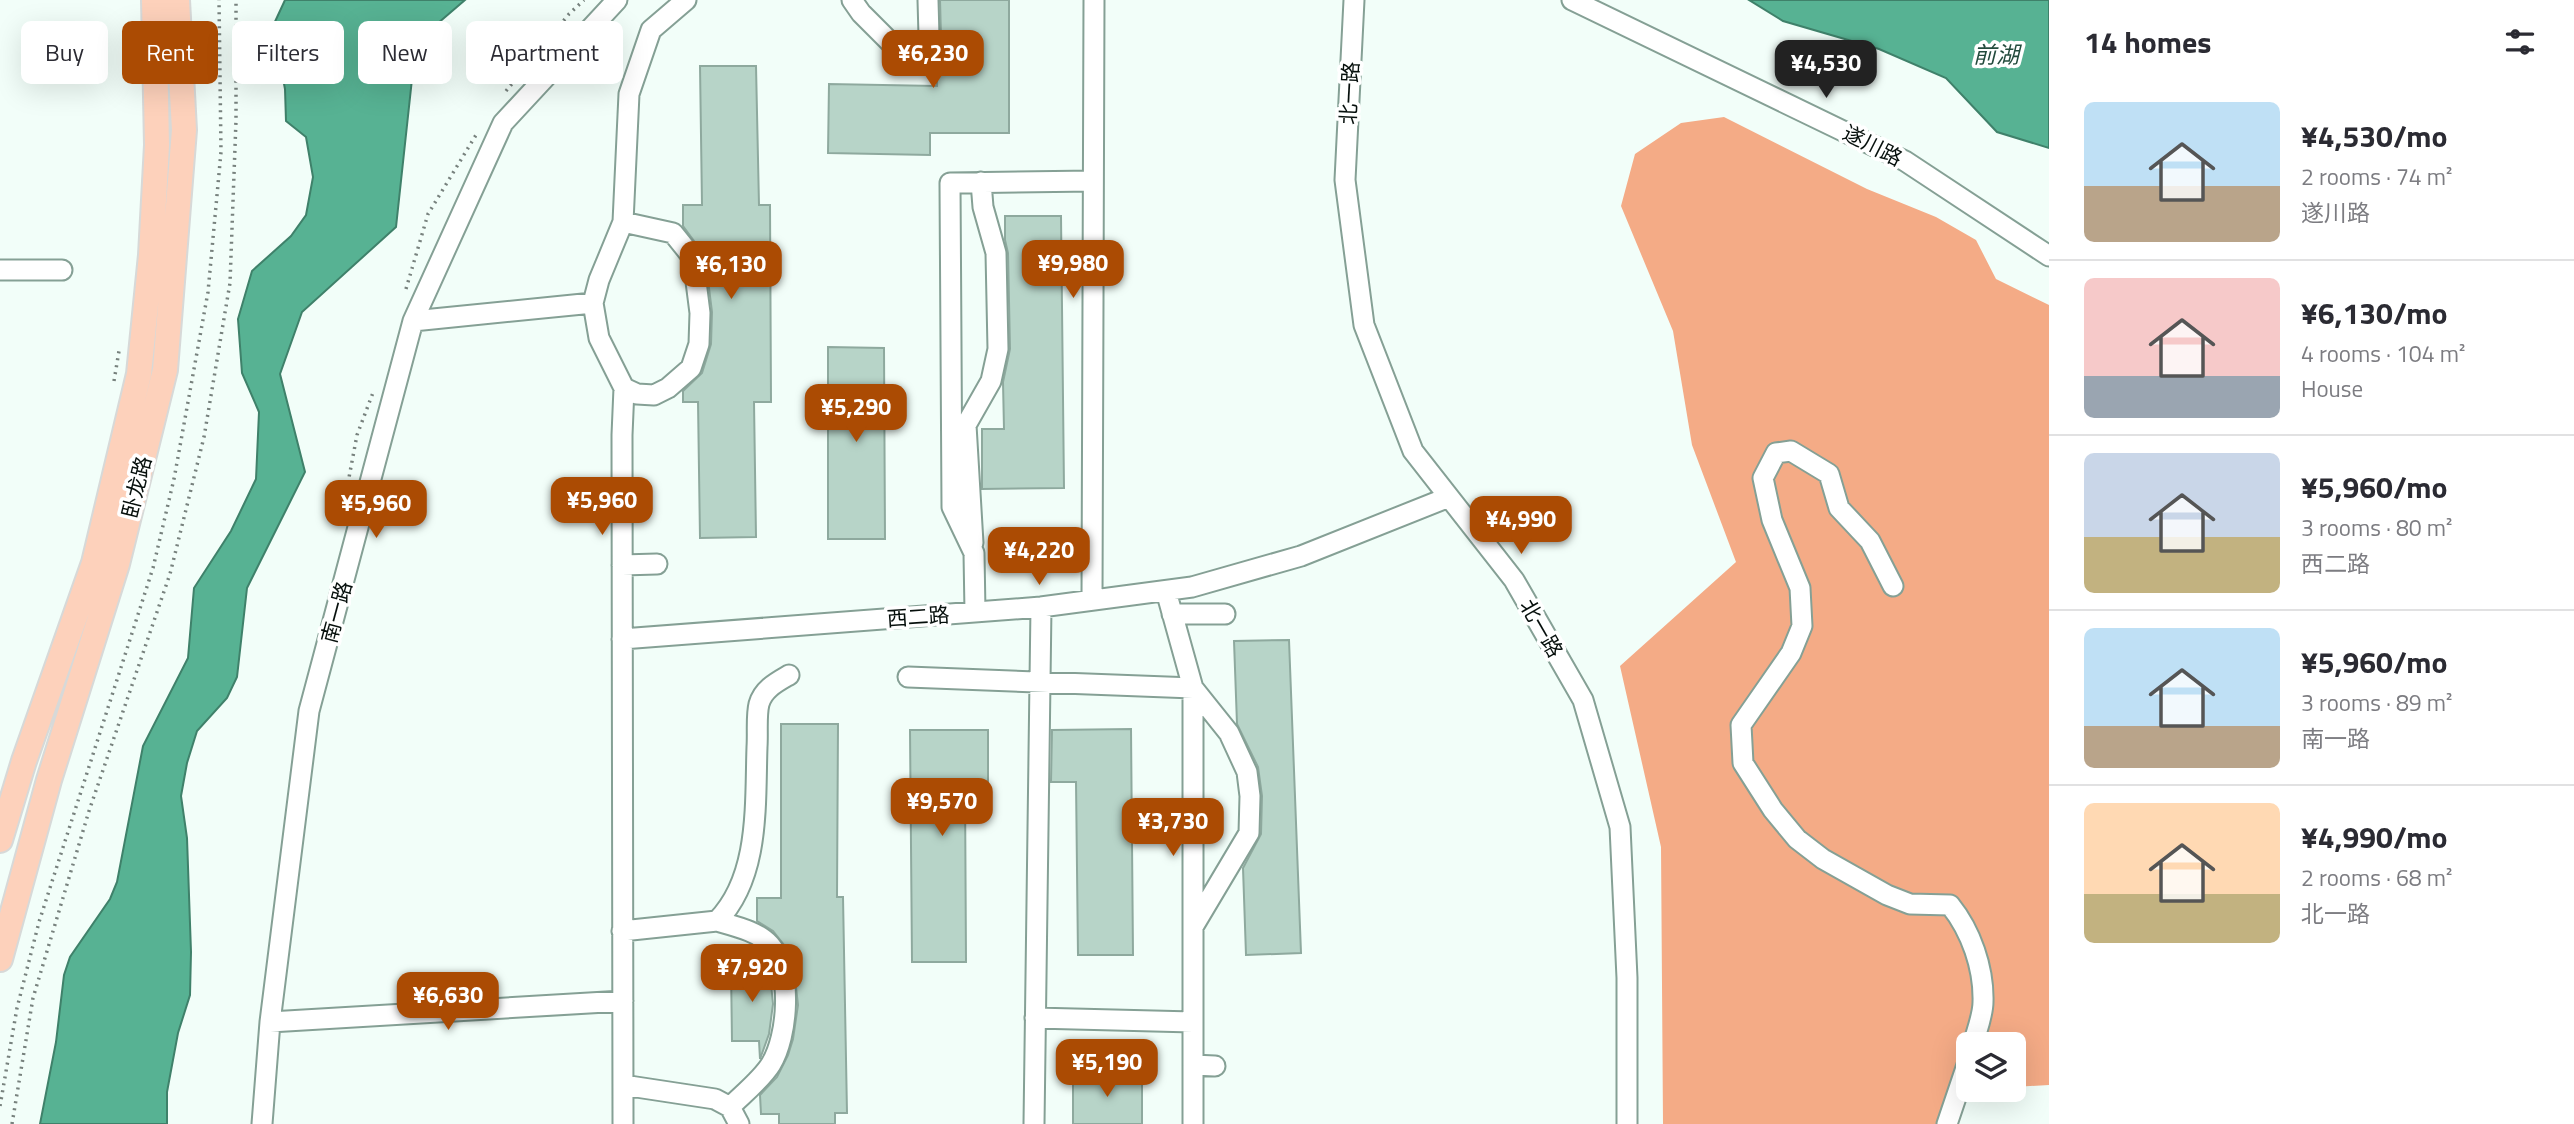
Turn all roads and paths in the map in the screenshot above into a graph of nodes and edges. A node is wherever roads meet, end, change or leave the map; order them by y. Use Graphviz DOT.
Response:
graph roads {
  1 [pos="154,0"];
  2 [pos="177,0"];
  3 [pos="236,0"];
  4 [pos="617,0"];
  5 [pos="686,0"];
  6 [pos="852,0"];
  7 [pos="928,0"];
  8 [pos="1094,0"];
  9 [pos="1354,0"];
  10 [pos="1572,0"];
  11 [pos="1093,181"];
  12 [pos="981,182"];
  13 [pos="623,222"];
  14 [pos="2049,256"];
  15 [pos="0,270"];
  16 [pos="62,270"];
  17 [pos="593,303"];
  18 [pos="413,321"];
  19 [pos="120,343"];
  20 [pos="114,382"];
  21 [pos="624,388"];
  22 [pos="1449,497"];
  23 [pos="974,554"];
  24 [pos="657,564"];
  25 [pos="622,565"];
  26 [pos="1893,586"];
  27 [pos="1166,591"];
  28 [pos="1092,600"];
  29 [pos="1041,607"];
  30 [pos="975,612"];
  31 [pos="1172,614"];
  32 [pos="1226,614"];
  33 [pos="622,639"];
  34 [pos="789,675"];
  35 [pos="908,677"];
  36 [pos="1040,682"];
  37 [pos="1193,688"];
  38 [pos="0,840"];
  39 [pos="717,921"];
  40 [pos="1193,927"];
  41 [pos="622,931"];
  42 [pos="0,958"];
  43 [pos="623,1001"];
  44 [pos="1035,1018"];
  45 [pos="270,1022"];
  46 [pos="1193,1022"];
  47 [pos="1976,1032"];
  48 [pos="1193,1065"];
  49 [pos="1215,1066"];
  50 [pos="623,1086"];
  51 [pos="1956,1097"];
  52 [pos="735,1116"];
  53 [pos="12,1124"];
  54 [pos="262,1124"];
  55 [pos="623,1124"];
  56 [pos="1034,1124"];
  57 [pos="1193,1124"];
  58 [pos="1627,1124"];
  59 [pos="1947,1124"];
  1 -- 38 [label="main road, 卧龙路"];
  2 -- 42 [label="main road, 卧龙路"];
  3 -- 53 [label="path"];
  4 -- 18 [label="street, 南一路"];
  5 -- 13 [label="street"];
  6 -- 7 [label="street"];
  8 -- 11 [label="street"];
  9 -- 22 [label="street, 北一路"];
  10 -- 14 [label="street, 遂川路"];
  11 -- 12 [label="street"];
  11 -- 28 [label="street"];
  12 -- 23 [label="street"];
  12 -- 23 [label="street"];
  13 -- 17 [label="street"];
  13 -- 21 [label="street"];
  15 -- 16 [label="street"];
  17 -- 18 [label="street"];
  17 -- 21 [label="street"];
  18 -- 45 [label="street, 南一路"];
  19 -- 20 [label="path"];
  21 -- 25 [label="street"];
  22 -- 27 [label="street, 西二路"];
  22 -- 58 [label="street, 北一路"];
  23 -- 30 [label="street"];
  24 -- 25 [label="street"];
  25 -- 33 [label="street"];
  26 -- 47 [label="street"];
  27 -- 28 [label="street, 西二路"];
  27 -- 31 [label="street"];
  28 -- 29 [label="street, 西二路"];
  29 -- 30 [label="street, 西二路"];
  29 -- 36 [label="street"];
  30 -- 33 [label="street, 西二路"];
  31 -- 32 [label="street"];
  31 -- 37 [label="street"];
  33 -- 41 [label="street"];
  34 -- 39 [label="street"];
  35 -- 36 [label="street"];
  36 -- 37 [label="street"];
  36 -- 44 [label="street"];
  37 -- 40 [label="street"];
  37 -- 40 [label="street"];
  39 -- 41 [label="street"];
  39 -- 52 [label="street"];
  40 -- 46 [label="street"];
  41 -- 43 [label="street"];
  43 -- 45 [label="street"];
  43 -- 50 [label="street"];
  44 -- 46 [label="street"];
  44 -- 56 [label="street"];
  45 -- 54 [label="street, 南一路"];
  46 -- 48 [label="street"];
  48 -- 49 [label="street"];
  48 -- 57 [label="street"];
  50 -- 52 [label="street"];
  50 -- 55 [label="street"];
  51 -- 59 [label="street"];
}
